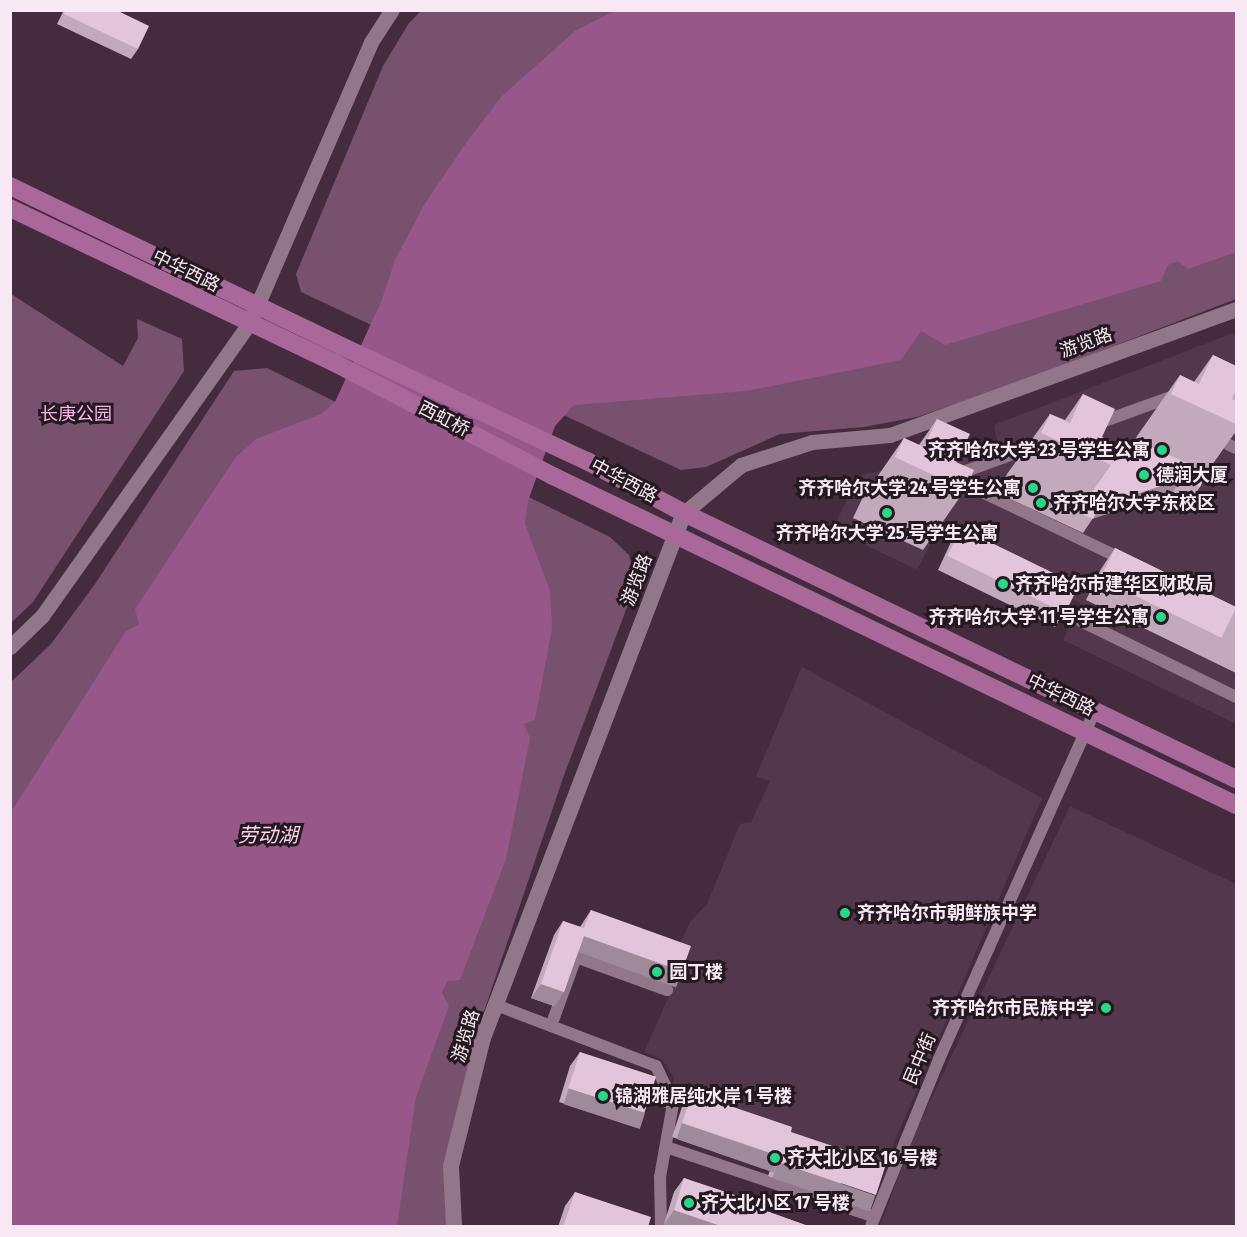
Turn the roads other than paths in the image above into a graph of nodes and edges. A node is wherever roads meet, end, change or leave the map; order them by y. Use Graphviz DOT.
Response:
graph roads {
  1 [pos="392,10"];
  2 [pos="10,186"];
  3 [pos="10,208"];
  4 [pos="1236,309"];
  5 [pos="254,314"];
  6 [pos="337,354"];
  7 [pos="1184,392"];
  8 [pos="1083,428"];
  9 [pos="1050,441"];
  10 [pos="553,476"];
  11 [pos="684,513"];
  12 [pos="675,535"];
  13 [pos="1131,563"];
  14 [pos="1080,621"];
  15 [pos="10,647"];
  16 [pos="1236,697"];
  17 [pos="1095,711"];
  18 [pos="1085,732"];
  19 [pos="1236,779"];
  20 [pos="1236,805"];
  21 [pos="668,990"];
  22 [pos="496,1005"];
  23 [pos="551,1026"];
  24 [pos="666,1147"];
  25 [pos="873,1222"];
  26 [pos="454,1227"];
  27 [pos="661,1227"];
  1 -- 5 [label="street"];
  2 -- 5 [label="main road, 中华西路"];
  3 -- 5 [label="main road, 中华西路"];
  4 -- 11 [label="street, 游览路"];
  5 -- 6 [label="main road, 中华西路"];
  5 -- 15 [label="street"];
  6 -- 10 [label="main road, 西虹桥"];
  6 -- 11 [label="main road, 中华西路"];
  7 -- 8 [label="street"];
  9 -- 13 [label="street"];
  10 -- 12 [label="main road, 中华西路"];
  11 -- 12 [label="main road, 游览路"];
  11 -- 17 [label="main road, 中华西路"];
  12 -- 18 [label="main road, 中华西路"];
  12 -- 22 [label="main road, 游览路"];
  14 -- 16 [label="street"];
  17 -- 18 [label="street, 民中街"];
  17 -- 19 [label="main road, 中华西路"];
  18 -- 20 [label="main road, 中华西路"];
  18 -- 25 [label="street, 民中街"];
  21 -- 23 [label="street"];
  22 -- 23 [label="street"];
  22 -- 26 [label="main road, 游览路"];
  23 -- 24 [label="street"];
  24 -- 25 [label="street"];
  24 -- 27 [label="street"];
}
